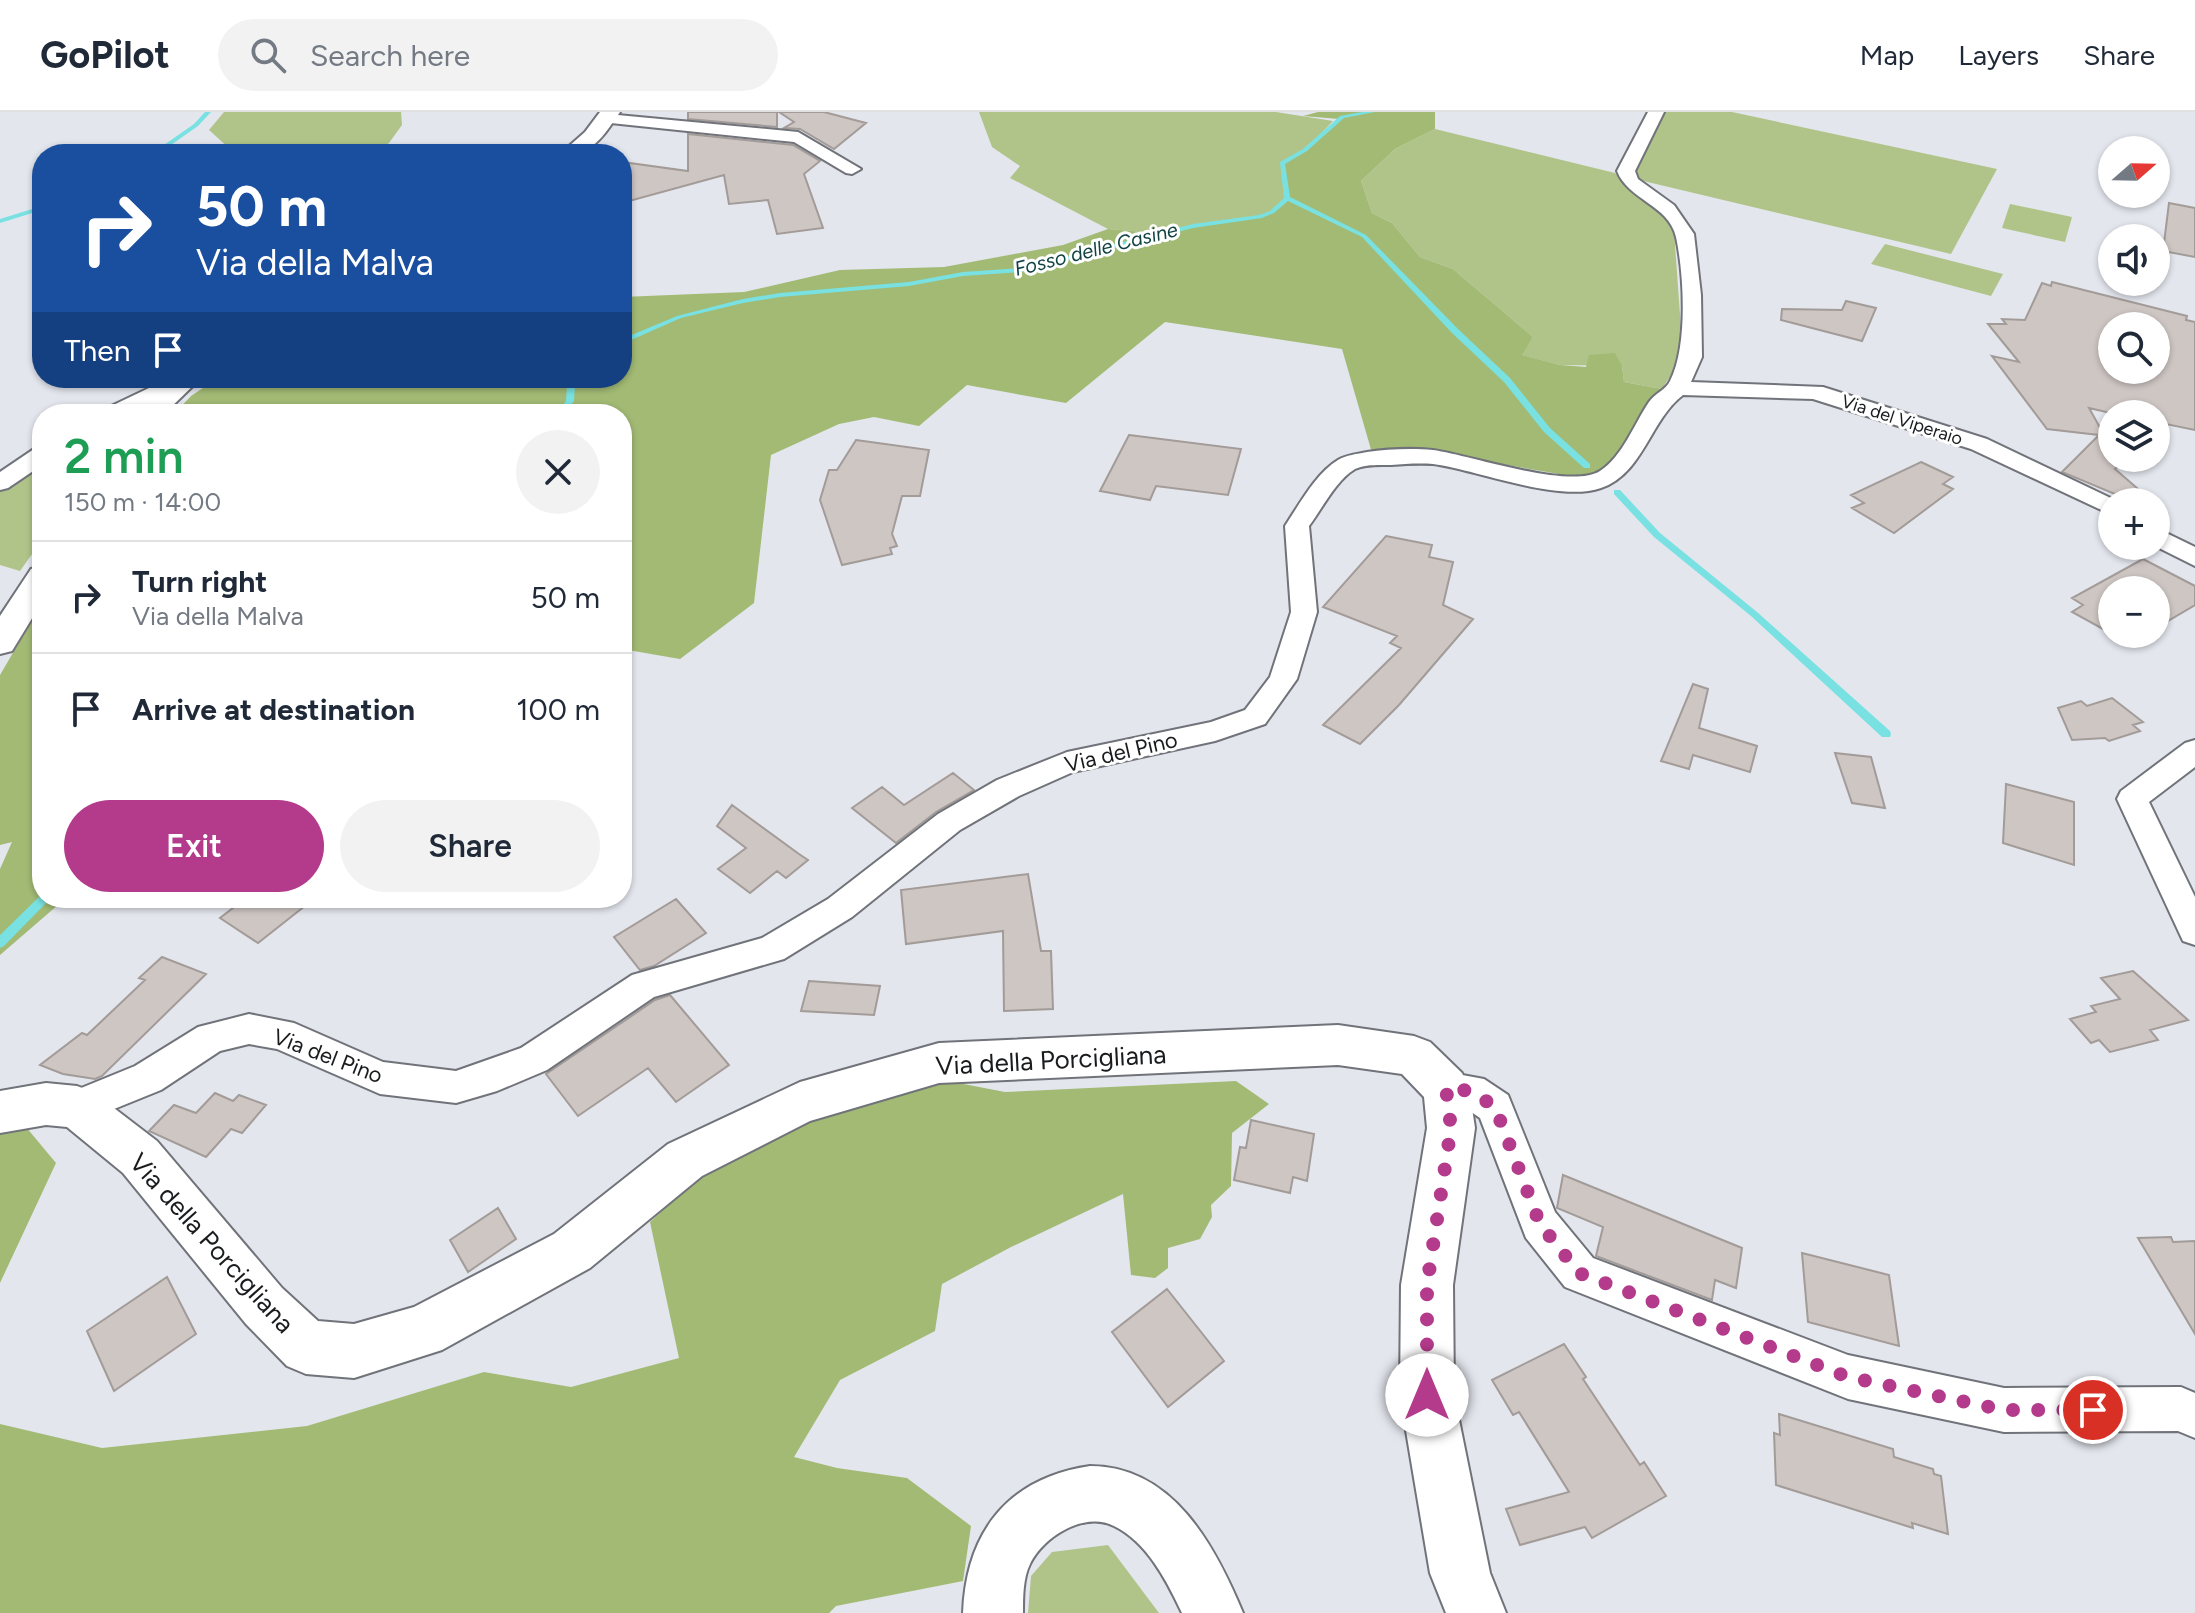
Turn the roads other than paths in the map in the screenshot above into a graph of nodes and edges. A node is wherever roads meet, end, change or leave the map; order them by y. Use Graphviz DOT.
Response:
graph roads {
  1 [pos="1656,112"];
  2 [pos="608,116"];
  3 [pos="580,144"];
  4 [pos="852,169"];
  5 [pos="171,388"];
  6 [pos="1678,388"];
  7 [pos="146,404"];
  8 [pos="32,461"];
  9 [pos="0,483"];
  10 [pos="2098,501"];
  11 [pos="2170,544"];
  12 [pos="2195,558"];
  13 [pos="32,592"];
  14 [pos="0,643"];
  15 [pos="2195,751"];
  16 [pos="2195,931"];
  17 [pos="1446,1088"];
  18 [pos="77,1107"];
  19 [pos="0,1112"];
  20 [pos="2195,1416"];
  21 [pos="993,1613"];
  22 [pos="1213,1613"];
  23 [pos="1476,1613"];
  1 -- 6 [label="street, Via del Pino"];
  2 -- 3 [label="street"];
  2 -- 4 [label="street"];
  5 -- 7 [label="street"];
  6 -- 10 [label="street, Via del Viperaio"];
  6 -- 18 [label="street, Via del Pino"];
  8 -- 9 [label="street"];
  11 -- 12 [label="street"];
  13 -- 14 [label="street"];
  15 -- 16 [label="street"];
  17 -- 18 [label="street, Via della Porcigliana"];
  17 -- 20 [label="street"];
  17 -- 23 [label="street"];
  18 -- 19 [label="street"];
  21 -- 22 [label="street"];
}
